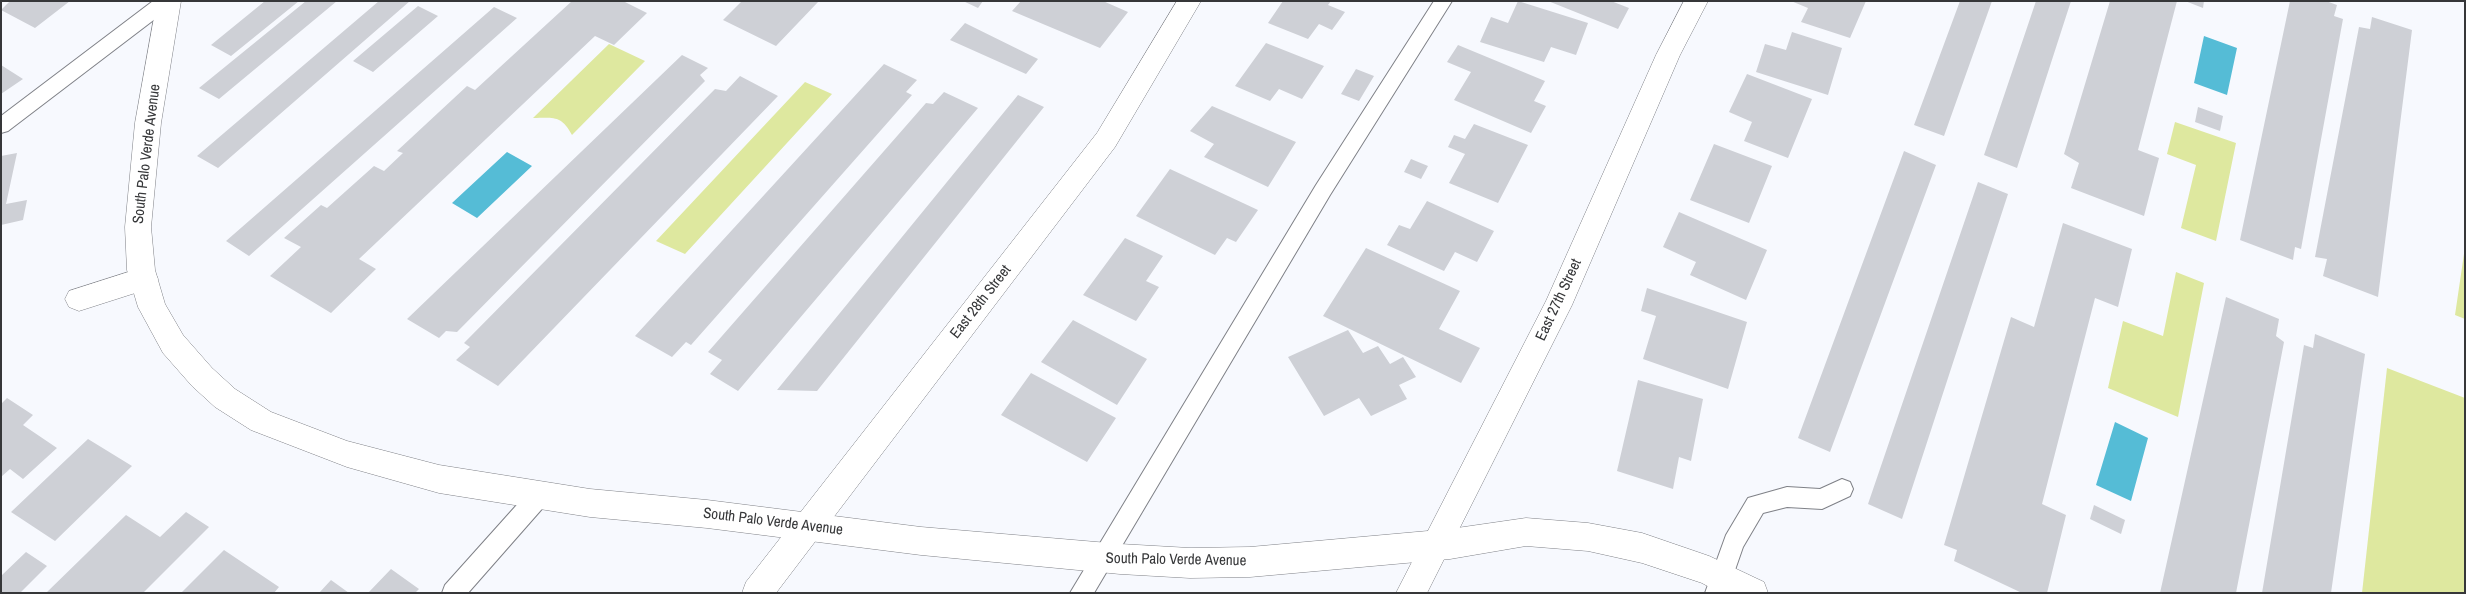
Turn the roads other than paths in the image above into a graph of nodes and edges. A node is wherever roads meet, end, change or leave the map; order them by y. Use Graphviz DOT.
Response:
graph roads {
  1 [pos="168,1"];
  2 [pos="1190,1"];
  3 [pos="1443,1"];
  4 [pos="1696,1"];
  5 [pos="1,126"];
  6 [pos="144,279"];
  7 [pos="79,299"];
  8 [pos="1842,489"];
  9 [pos="540,495"];
  10 [pos="808,526"];
  11 [pos="1435,545"];
  12 [pos="1102,558"];
  13 [pos="1719,585"];
  14 [pos="453,593"];
  15 [pos="757,593"];
  16 [pos="1081,593"];
  17 [pos="1411,593"];
  18 [pos="1753,593"];
  1 -- 5 [label="lane"];
  1 -- 6 [label="street, South Palo Verde Avenue"];
  2 -- 10 [label="street, East 28th Street"];
  3 -- 12 [label="lane"];
  4 -- 11 [label="street, East 27th Street"];
  6 -- 7 [label="street"];
  6 -- 9 [label="street, South Palo Verde Avenue"];
  8 -- 13 [label="lane"];
  9 -- 10 [label="street, South Palo Verde Avenue"];
  9 -- 14 [label="lane"];
  10 -- 12 [label="street, South Palo Verde Avenue"];
  10 -- 15 [label="street, East 28th Street"];
  11 -- 12 [label="street, South Palo Verde Avenue"];
  11 -- 13 [label="street, South Palo Verde Avenue"];
  11 -- 17 [label="street, East 27th Street"];
  12 -- 16 [label="lane"];
  13 -- 18 [label="street, South Palo Verde Avenue"];
}
